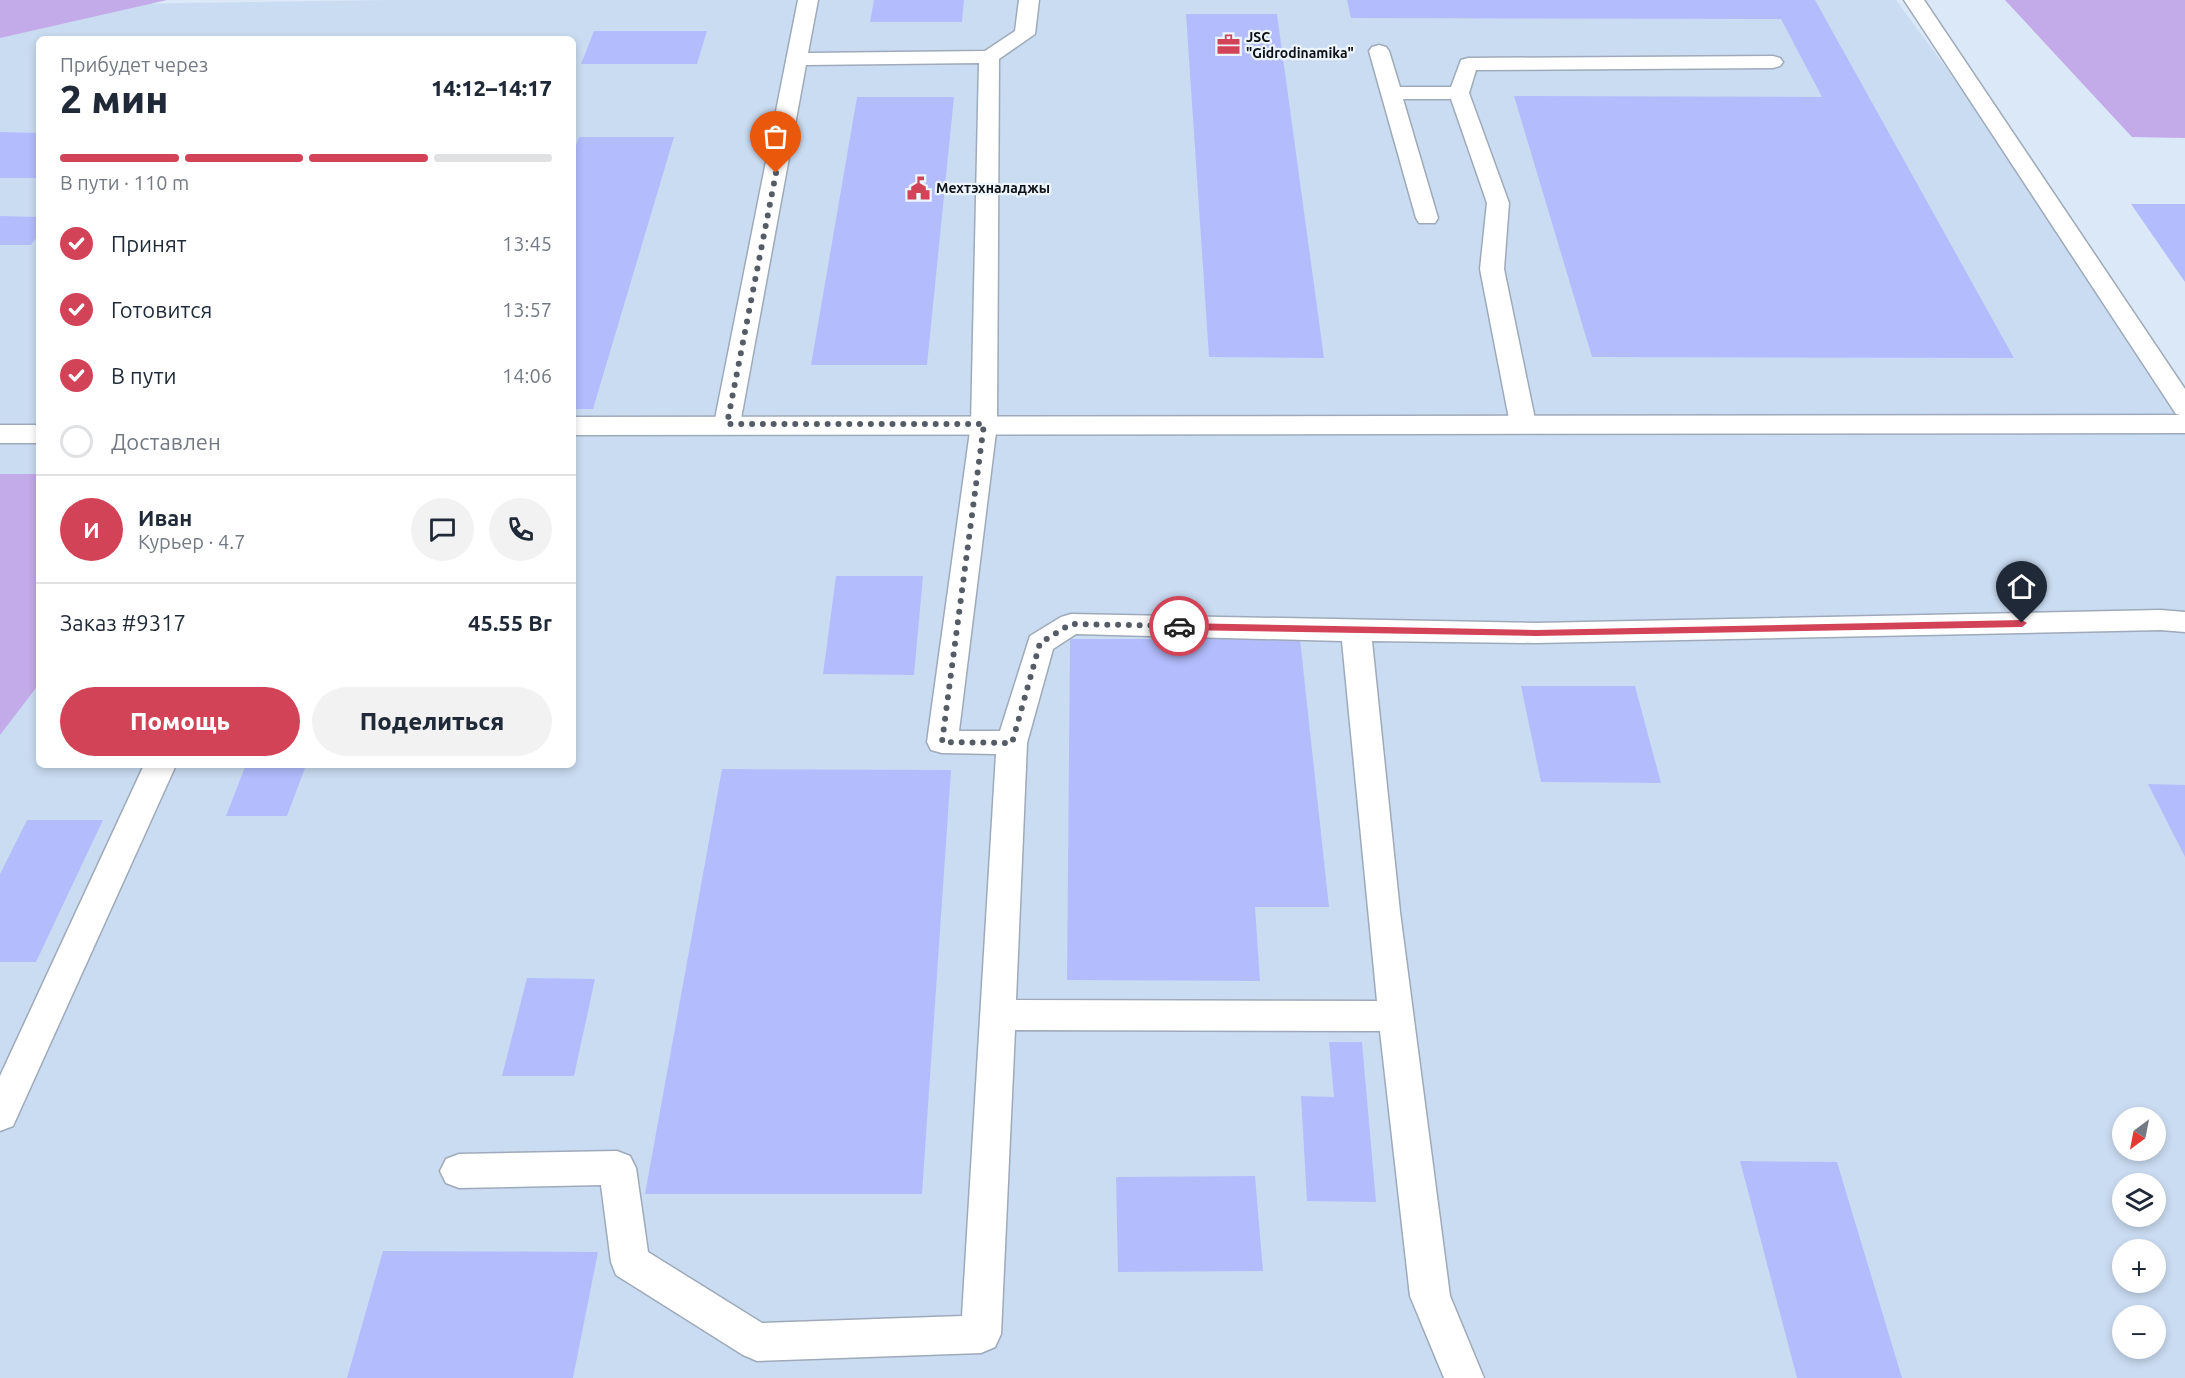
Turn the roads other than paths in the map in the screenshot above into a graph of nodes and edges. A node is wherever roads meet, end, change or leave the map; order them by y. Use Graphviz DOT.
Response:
graph roads {
  1 [pos="808,0"];
  2 [pos="1029,0"];
  3 [pos="1914,0"];
  4 [pos="1379,51"];
  5 [pos="989,57"];
  6 [pos="798,59"];
  7 [pos="1773,62"];
  8 [pos="1393,93"];
  9 [pos="1459,93"];
  10 [pos="1427,218"];
  11 [pos="2185,408"];
  12 [pos="727,424"];
  13 [pos="984,424"];
  14 [pos="1523,424"];
  15 [pos="2185,424"];
  16 [pos="576,426"];
  17 [pos="0,434"];
  18 [pos="36,434"];
  19 [pos="2185,622"];
  20 [pos="1356,631"];
  21 [pos="1012,743"];
  22 [pos="159,768"];
  23 [pos="998,1015"];
  24 [pos="1396,1016"];
  25 [pos="0,1115"];
  26 [pos="459,1171"];
  27 [pos="1464,1378"];
  1 -- 6 [label="lane"];
  2 -- 5 [label="lane"];
  3 -- 11 [label="lane"];
  4 -- 8 [label="lane"];
  5 -- 6 [label="lane"];
  5 -- 13 [label="lane"];
  6 -- 12 [label="lane"];
  7 -- 9 [label="lane"];
  8 -- 9 [label="lane"];
  8 -- 10 [label="lane"];
  9 -- 14 [label="lane"];
  12 -- 13 [label="street"];
  12 -- 16 [label="street"];
  13 -- 14 [label="street"];
  13 -- 21 [label="lane"];
  14 -- 15 [label="street"];
  17 -- 18 [label="street"];
  19 -- 20 [label="lane"];
  20 -- 21 [label="lane"];
  20 -- 24 [label="lane"];
  21 -- 23 [label="lane"];
  22 -- 25 [label="lane"];
  23 -- 24 [label="lane"];
  23 -- 26 [label="lane"];
  24 -- 27 [label="lane"];
}
